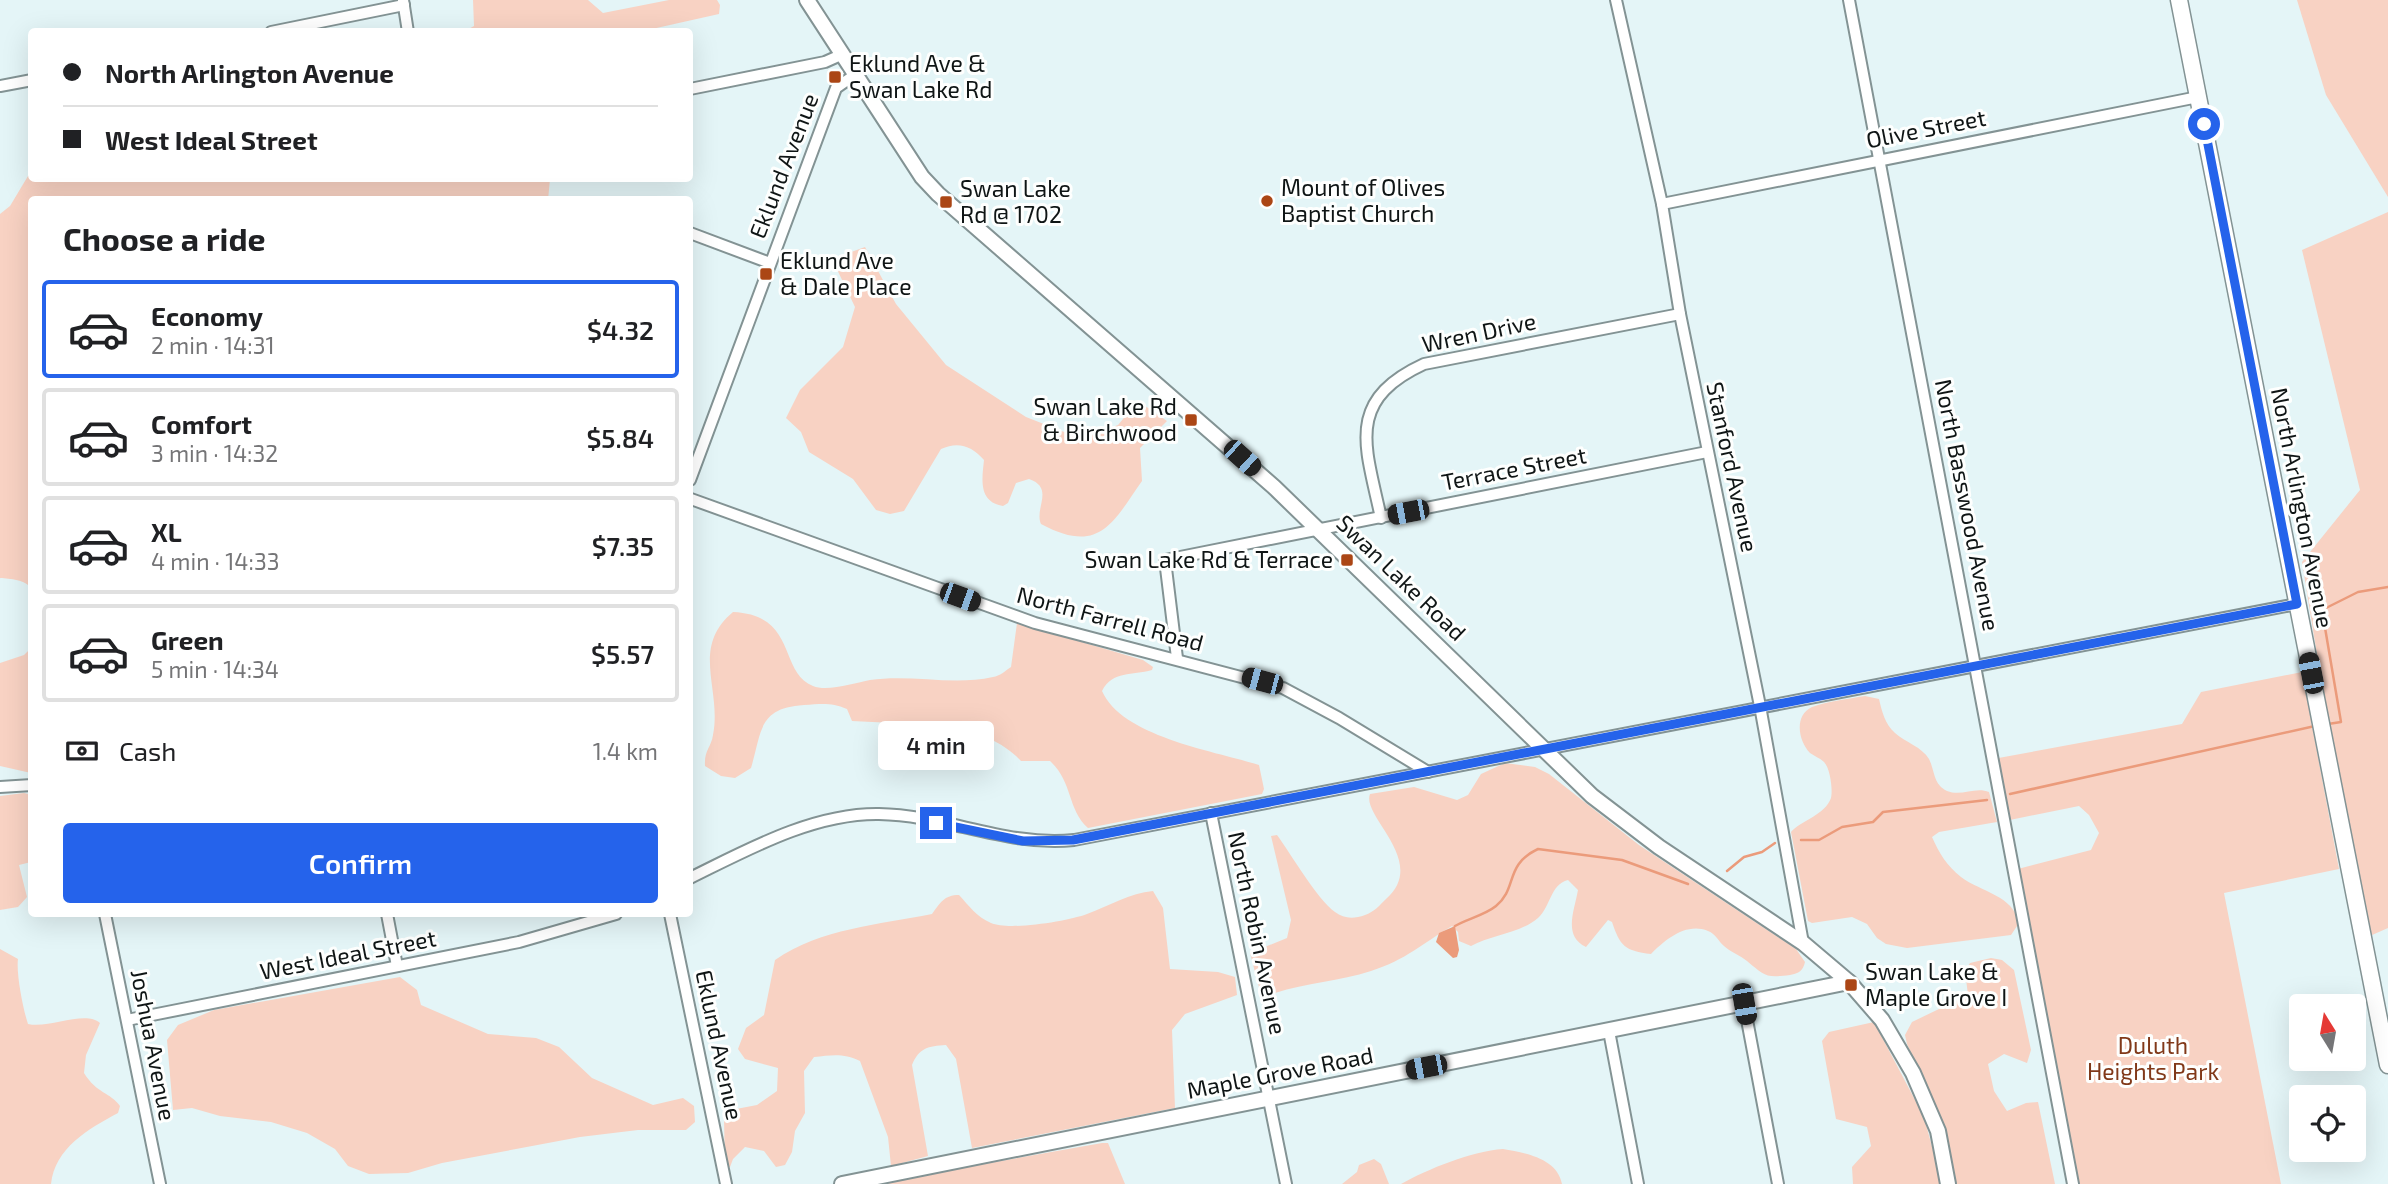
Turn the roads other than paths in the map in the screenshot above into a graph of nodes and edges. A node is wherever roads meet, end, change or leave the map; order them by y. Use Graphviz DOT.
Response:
graph roads {
  1 [pos="807,0"];
  2 [pos="1616,0"];
  3 [pos="1849,0"];
  4 [pos="2179,0"];
  5 [pos="403,2"];
  6 [pos="289,28"];
  7 [pos="407,28"];
  8 [pos="843,54"];
  9 [pos="856,74"];
  10 [pos="28,81"];
  11 [pos="0,86"];
  12 [pos="693,88"];
  13 [pos="2198,97"];
  14 [pos="1879,159"];
  15 [pos="1662,204"];
  16 [pos="693,234"];
  17 [pos="770,263"];
  18 [pos="1680,314"];
  19 [pos="1707,452"];
  20 [pos="693,472"];
  21 [pos="693,498"];
  22 [pos="1381,517"];
  23 [pos="1317,527"];
  24 [pos="2297,604"];
  25 [pos="1177,658"];
  26 [pos="1976,664"];
  27 [pos="1760,706"];
  28 [pos="1541,748"];
  29 [pos="1429,772"];
  30 [pos="28,785"];
  31 [pos="0,787"];
  32 [pos="1211,813"];
  33 [pos="693,877"];
  34 [pos="106,917"];
  35 [pos="388,917"];
  36 [pos="606,917"];
  37 [pos="671,917"];
  38 [pos="1803,943"];
  39 [pos="397,966"];
  40 [pos="1849,982"];
  41 [pos="1744,1004"];
  42 [pos="2384,1018"];
  43 [pos="127,1020"];
  44 [pos="1609,1031"];
  45 [pos="2388,1065"];
  46 [pos="1269,1098"];
  47 [pos="160,1184"];
  48 [pos="726,1184"];
  49 [pos="842,1184"];
  50 [pos="1286,1184"];
  51 [pos="1639,1184"];
  52 [pos="1778,1184"];
  53 [pos="1948,1184"];
  54 [pos="2073,1184"];
  1 -- 8 [label="street, Swan Lake Road"];
  2 -- 15 [label="street, Stanford Avenue"];
  3 -- 14 [label="street, North Basswood Avenue"];
  4 -- 13 [label="main road, North Arlington Avenue"];
  5 -- 6 [label="street"];
  5 -- 7 [label="street"];
  8 -- 9 [label="street, Swan Lake Road"];
  8 -- 12 [label="street"];
  9 -- 17 [label="street, Eklund Avenue"];
  9 -- 23 [label="street, Swan Lake Road"];
  10 -- 11 [label="street"];
  13 -- 14 [label="street, Olive Street"];
  13 -- 24 [label="main road, North Arlington Avenue"];
  14 -- 15 [label="street, Olive Street"];
  14 -- 26 [label="street, North Basswood Avenue"];
  15 -- 18 [label="street, Stanford Avenue"];
  16 -- 17 [label="street"];
  17 -- 20 [label="street, Eklund Avenue"];
  18 -- 19 [label="street, Stanford Avenue"];
  18 -- 22 [label="street, Wren Drive"];
  19 -- 22 [label="street, Terrace Street"];
  19 -- 27 [label="street, Stanford Avenue"];
  21 -- 25 [label="street, North Farrell Road"];
  22 -- 23 [label="street, Terrace Street"];
  23 -- 25 [label="street, Terrace Street"];
  23 -- 28 [label="street, Swan Lake Road"];
  24 -- 26 [label="street"];
  24 -- 42 [label="main road, North Arlington Avenue"];
  25 -- 29 [label="street, North Farrell Road"];
  26 -- 27 [label="street"];
  26 -- 54 [label="street, North Basswood Avenue"];
  27 -- 28 [label="street"];
  27 -- 38 [label="street, Stanford Avenue"];
  28 -- 29 [label="street"];
  28 -- 38 [label="street, Swan Lake Road"];
  29 -- 32 [label="street"];
  30 -- 31 [label="street"];
  32 -- 33 [label="street"];
  32 -- 46 [label="street, North Robin Avenue"];
  34 -- 43 [label="street, Joshua Avenue"];
  35 -- 39 [label="street"];
  36 -- 39 [label="street, West Ideal Street"];
  37 -- 48 [label="street, Eklund Avenue"];
  38 -- 40 [label="street, Swan Lake Road"];
  39 -- 43 [label="street, West Ideal Street"];
  40 -- 41 [label="street, Maple Grove Road"];
  40 -- 53 [label="street, Swan Lake Road"];
  41 -- 44 [label="street, Maple Grove Road"];
  41 -- 52 [label="street"];
  42 -- 45 [label="main road, North Arlington Avenue"];
  43 -- 47 [label="street, Joshua Avenue"];
  44 -- 46 [label="street, Maple Grove Road"];
  44 -- 51 [label="street"];
  46 -- 49 [label="street, Maple Grove Road"];
  46 -- 50 [label="street, North Robin Avenue"];
}
